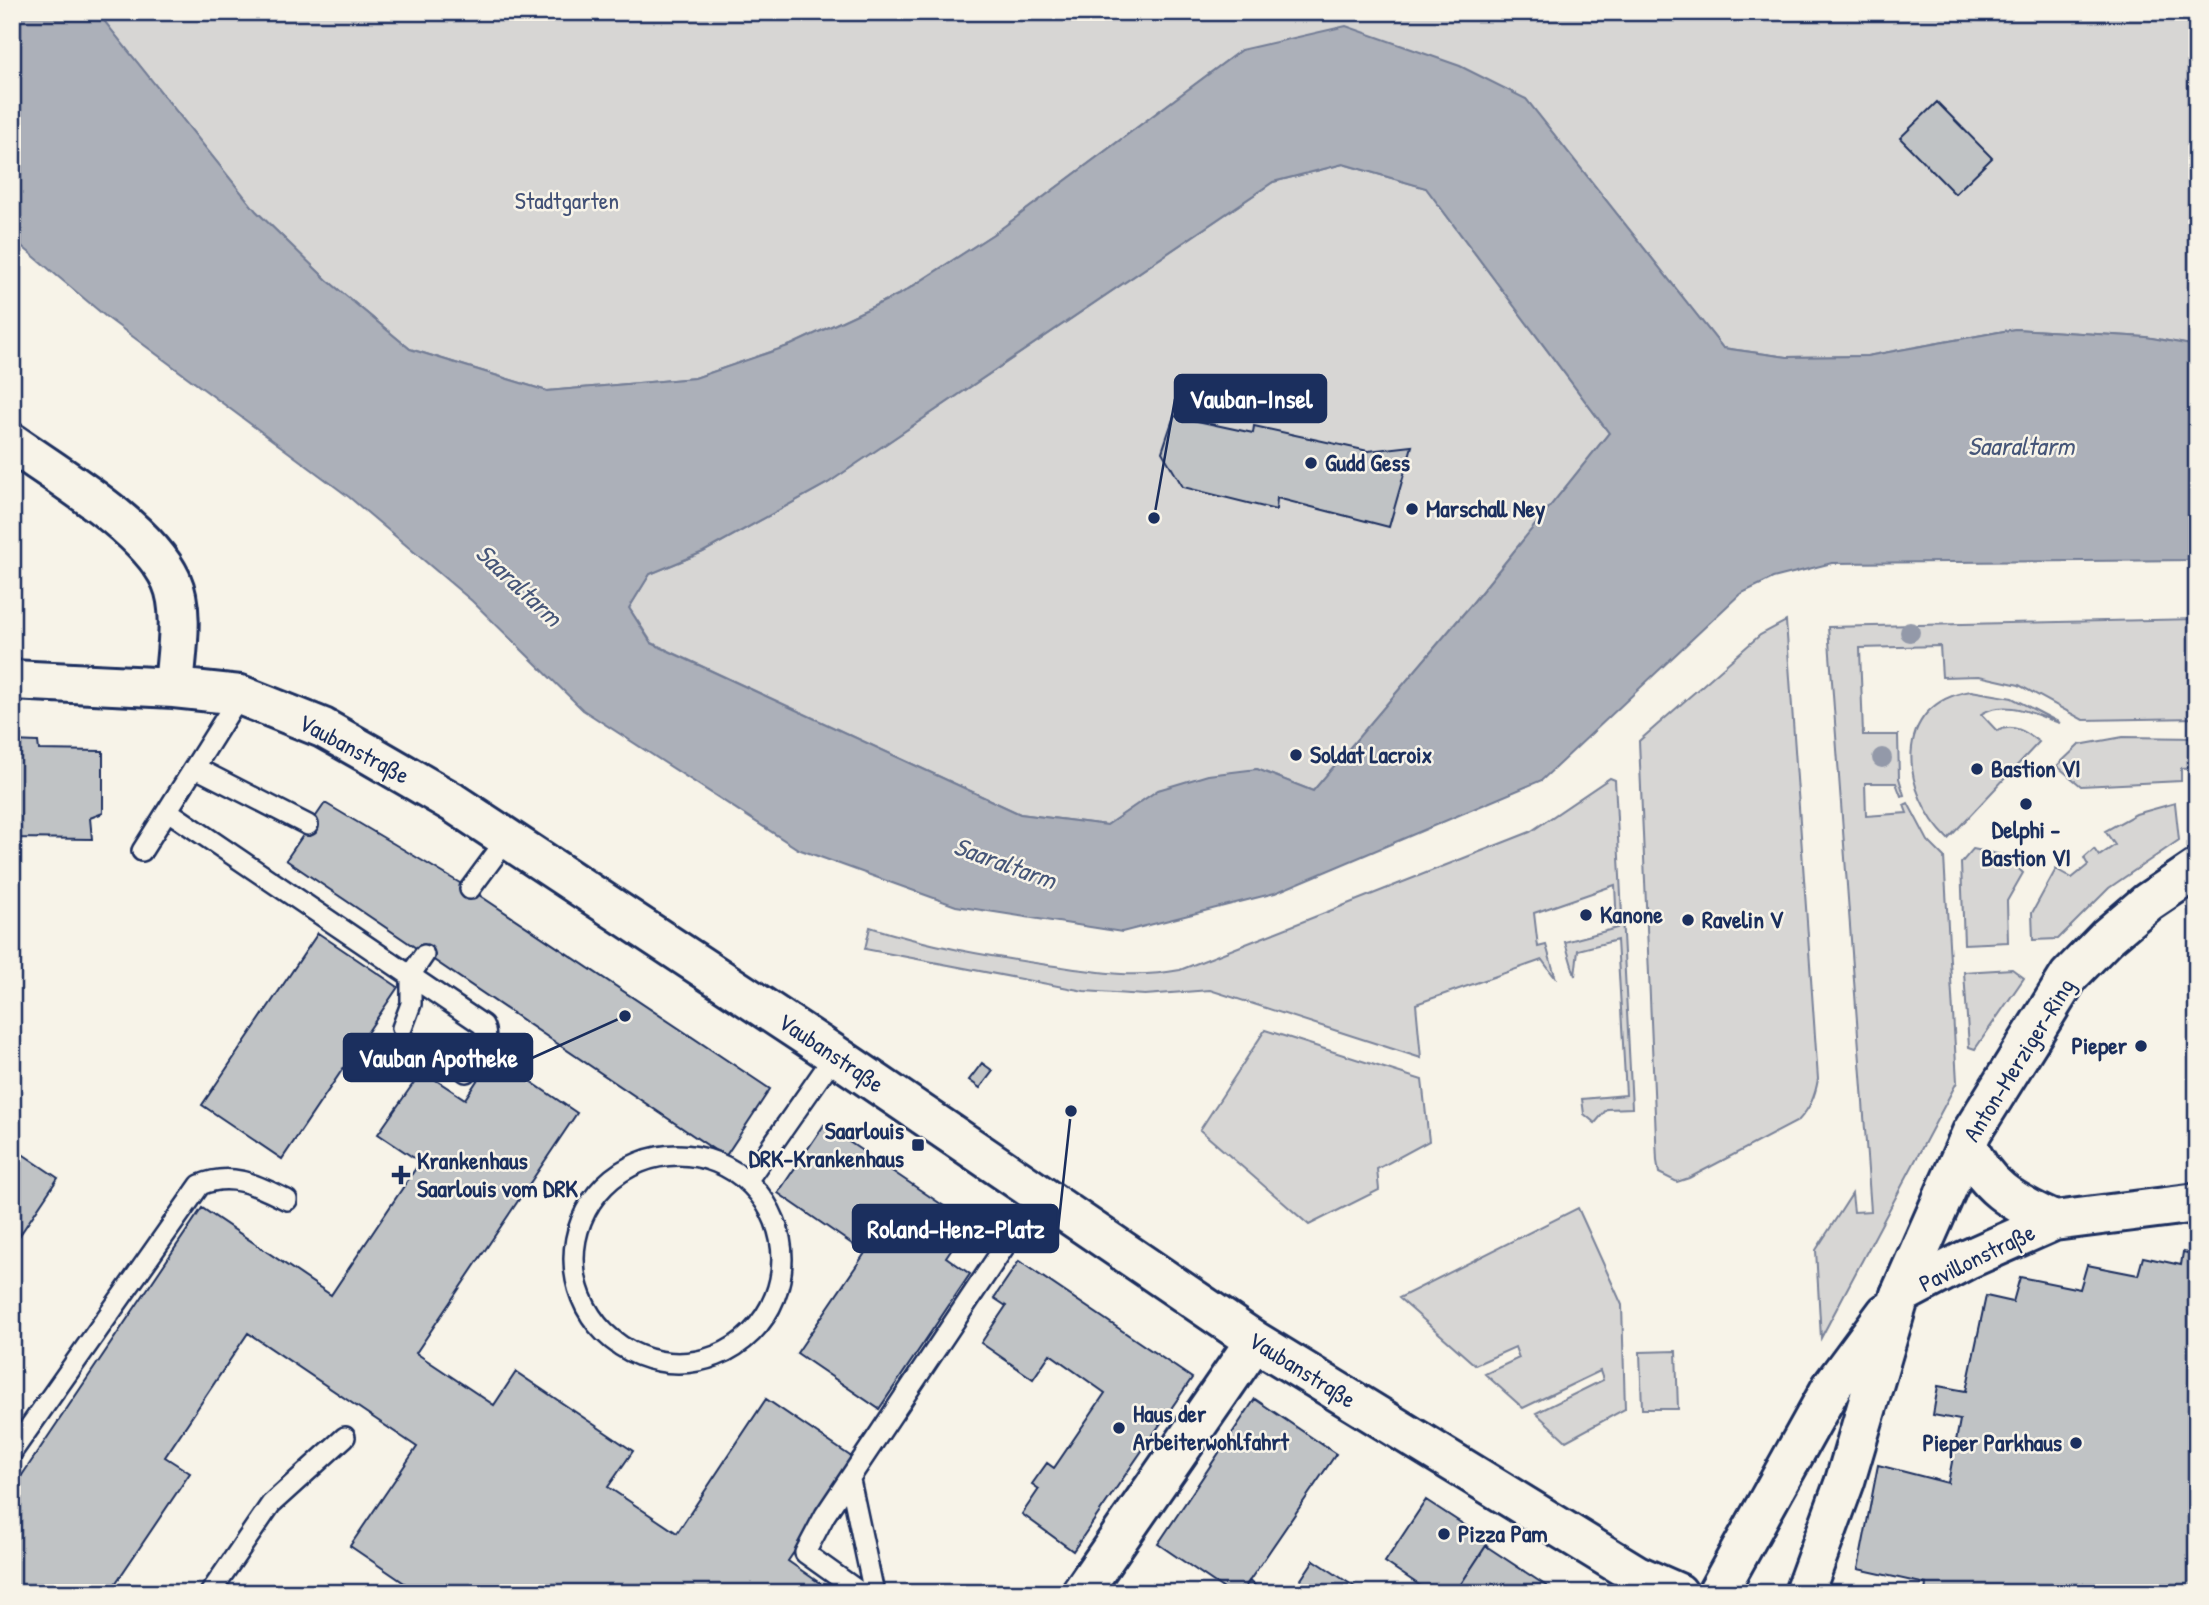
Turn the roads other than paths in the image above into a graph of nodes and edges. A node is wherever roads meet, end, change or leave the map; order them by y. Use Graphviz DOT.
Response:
graph roads {
  1 [pos="12,443"];
  2 [pos="12,680"];
  3 [pos="174,688"];
  4 [pos="240,695"];
  5 [pos="195,768"];
  6 [pos="168,811"];
  7 [pos="308,825"];
  8 [pos="506,839"];
  9 [pos="142,851"];
  10 [pos="2197,869"];
  11 [pos="470,889"];
  12 [pos="424,955"];
  13 [pos="411,974"];
  14 [pos="402,1028"];
  15 [pos="835,1055"];
  16 [pos="466,1072"];
  17 [pos="1967,1143"];
  18 [pos="747,1181"];
  19 [pos="1039,1195"];
  20 [pos="287,1200"];
  21 [pos="2197,1203"];
  22 [pos="2054,1221"];
  23 [pos="1900,1295"];
  24 [pos="1255,1342"];
  25 [pos="345,1437"];
  26 [pos="12,1452"];
  27 [pos="850,1480"];
  28 [pos="210,1593"];
  29 [pos="861,1593"];
  30 [pos="874,1593"];
  31 [pos="1081,1593"];
  32 [pos="1678,1593"];
  33 [pos="1717,1593"];
  34 [pos="1804,1593"];
  1 -- 3 [label="street"];
  2 -- 3 [label="street, Vaubanstraße"];
  3 -- 4 [label="street, Vaubanstraße"];
  4 -- 5 [label="lane"];
  4 -- 8 [label="street, Vaubanstraße"];
  5 -- 6 [label="lane"];
  5 -- 7 [label="lane"];
  6 -- 9 [label="lane"];
  6 -- 13 [label="lane"];
  8 -- 11 [label="lane"];
  8 -- 15 [label="street, Vaubanstraße"];
  10 -- 17 [label="street, Anton-Merziger-Ring"];
  12 -- 13 [label="lane"];
  13 -- 14 [label="lane"];
  13 -- 16 [label="lane"];
  15 -- 18 [label="lane"];
  15 -- 19 [label="street, Vaubanstraße"];
  17 -- 22 [label="street, Pavillonstraße"];
  17 -- 23 [label="street, Anton-Merziger-Ring"];
  18 -- 18 [label="lane"];
  19 -- 24 [label="street, Vaubanstraße"];
  19 -- 27 [label="lane"];
  20 -- 26 [label="lane"];
  21 -- 22 [label="street, Pavillonstraße"];
  22 -- 23 [label="street, Pavillonstraße"];
  23 -- 33 [label="street, Anton-Merziger-Ring"];
  23 -- 34 [label="street, Anton-Merziger-Ring"];
  24 -- 31 [label="street"];
  24 -- 32 [label="street, Vaubanstraße"];
  25 -- 28 [label="lane"];
  27 -- 29 [label="lane"];
  27 -- 30 [label="lane"];
}
